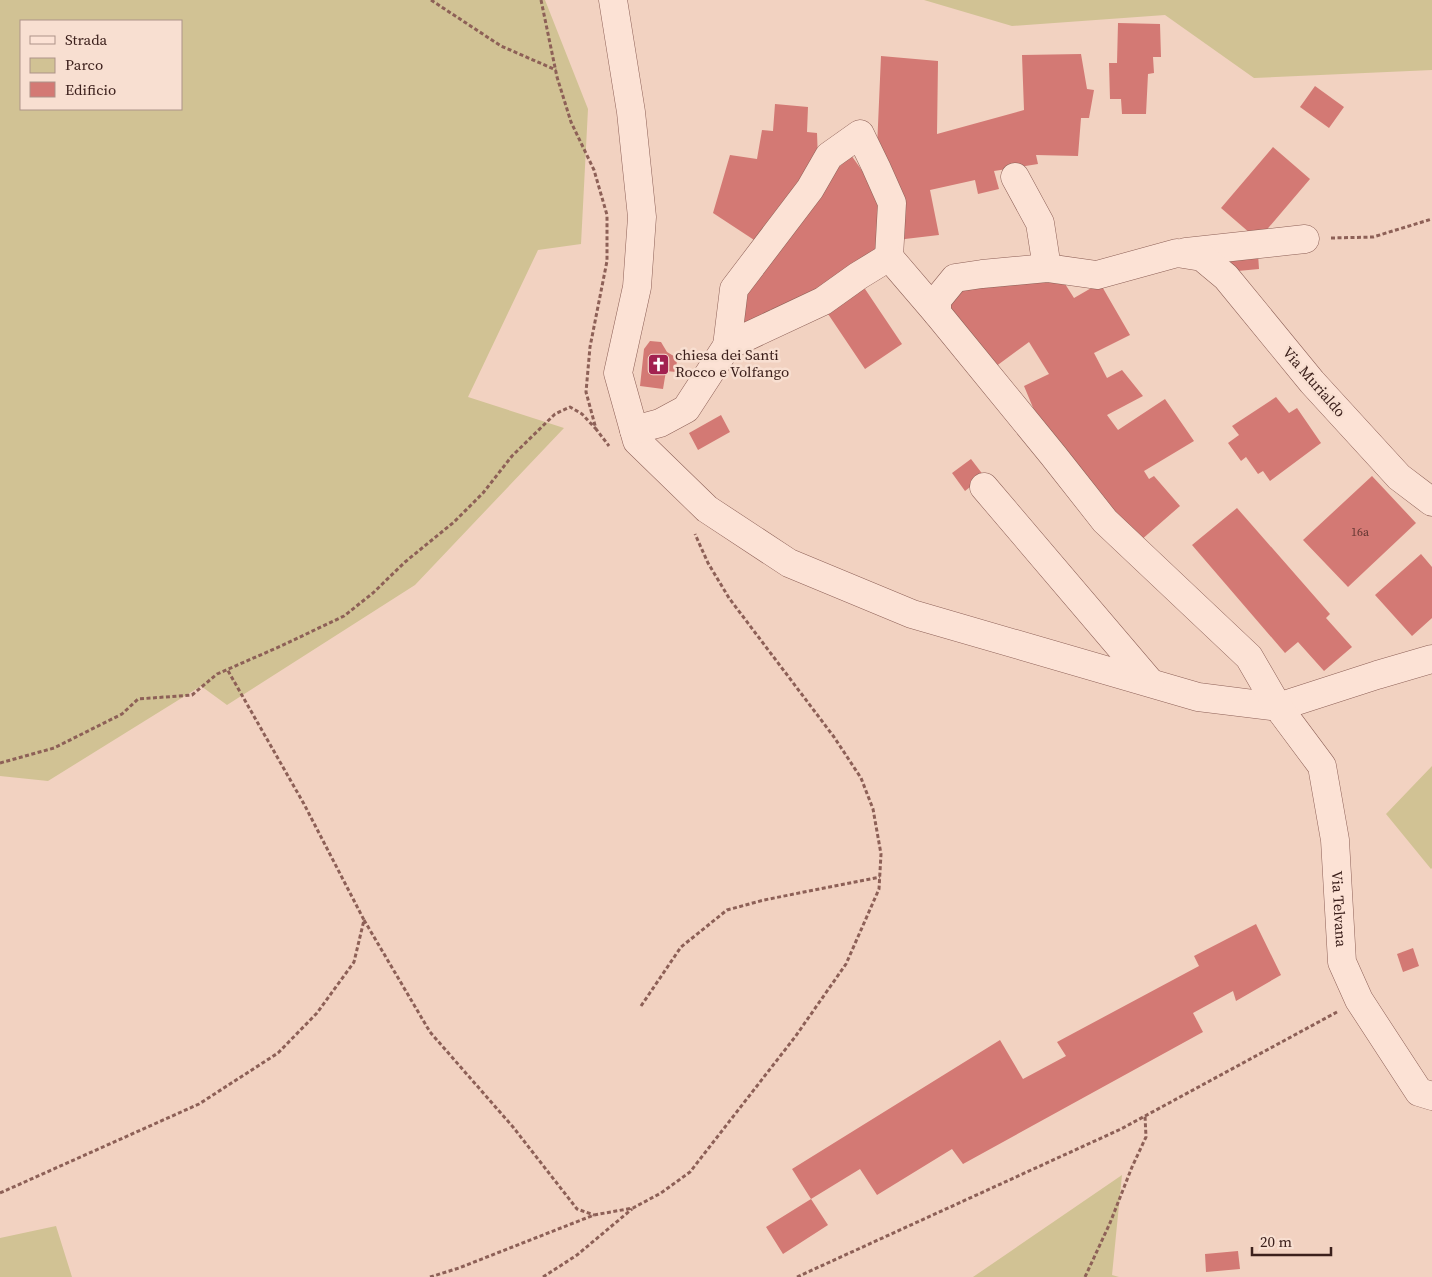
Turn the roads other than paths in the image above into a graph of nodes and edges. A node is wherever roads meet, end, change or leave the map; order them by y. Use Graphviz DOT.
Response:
graph roads {
  1 [pos="613,0"];
  2 [pos="1015,178"];
  3 [pos="1305,239"];
  4 [pos="1190,255"];
  5 [pos="889,258"];
  6 [pos="1047,268"];
  7 [pos="937,313"];
  8 [pos="727,346"];
  9 [pos="634,430"];
  10 [pos="984,487"];
  11 [pos="1432,502"];
  12 [pos="1432,659"];
  13 [pos="1150,682"];
  14 [pos="1278,707"];
  15 [pos="1432,1096"];
  1 -- 9 [label="street"];
  2 -- 6 [label="street"];
  3 -- 4 [label="street"];
  4 -- 6 [label="street"];
  4 -- 11 [label="street, Via Murialdo"];
  5 -- 7 [label="street, Via Telvana"];
  5 -- 8 [label="street"];
  5 -- 8 [label="street"];
  6 -- 7 [label="street"];
  7 -- 14 [label="street, Via Telvana"];
  8 -- 9 [label="street"];
  9 -- 13 [label="street"];
  10 -- 13 [label="street"];
  12 -- 14 [label="street"];
  13 -- 14 [label="street"];
  14 -- 15 [label="street, Via Telvana"];
}
